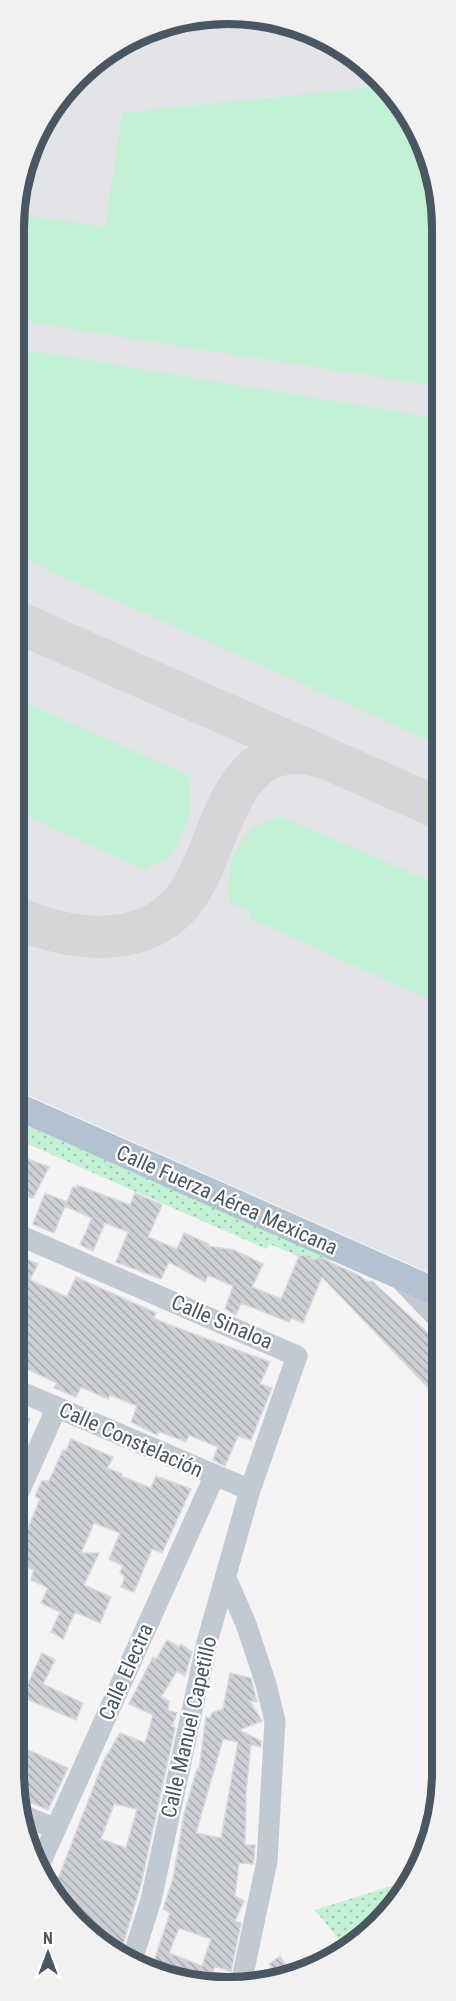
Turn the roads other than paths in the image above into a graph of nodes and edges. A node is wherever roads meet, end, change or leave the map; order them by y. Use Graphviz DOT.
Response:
graph roads {
  1 [pos="24,1109"];
  2 [pos="24,1237"];
  3 [pos="396,1275"];
  4 [pos="432,1290"];
  5 [pos="432,1313"];
  6 [pos="24,1393"];
  7 [pos="57,1407"];
  8 [pos="214,1477"];
  9 [pos="24,1481"];
  10 [pos="249,1490"];
  11 [pos="226,1578"];
  12 [pos="29,1818"];
  13 [pos="56,1829"];
  14 [pos="43,1857"];
  15 [pos="133,1953"];
  16 [pos="243,1977"];
  1 -- 3 [label="main road, Calle Fuerza Aérea Mexicana"];
  2 -- 10 [label="street, Calle Sinaloa"];
  3 -- 4 [label="main road, Calle Fuerza Aérea Mexicana"];
  3 -- 5 [label="street"];
  6 -- 7 [label="street, Calle Constelación"];
  7 -- 8 [label="street, Calle Constelación"];
  7 -- 9 [label="street"];
  8 -- 10 [label="street, Calle Constelación"];
  8 -- 13 [label="street, Calle Electra"];
  10 -- 11 [label="street, Calle Manuel Capetillo"];
  11 -- 15 [label="street, Calle Manuel Capetillo"];
  11 -- 16 [label="street"];
  12 -- 13 [label="street"];
  13 -- 14 [label="street, Calle Electra"];
}
